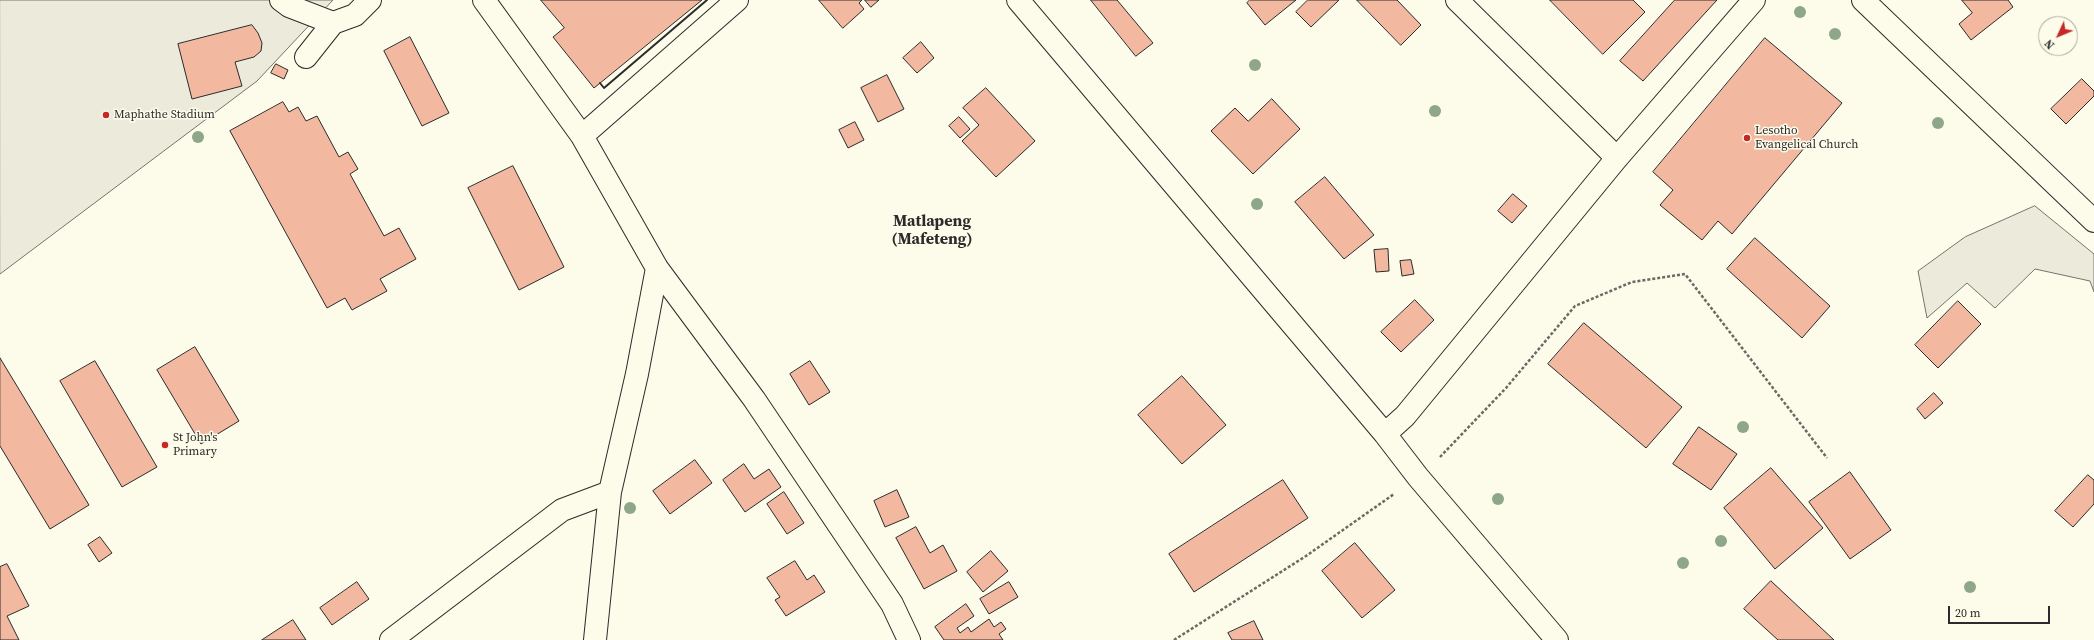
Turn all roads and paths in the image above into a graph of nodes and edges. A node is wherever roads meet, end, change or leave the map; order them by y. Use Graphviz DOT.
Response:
graph roads {
  1 [pos="281,0"];
  2 [pos="370,0"];
  3 [pos="484,0"];
  4 [pos="736,0"];
  5 [pos="1018,0"];
  6 [pos="1457,0"];
  7 [pos="1754,0"];
  8 [pos="1863,0"];
  9 [pos="334,23"];
  10 [pos="306,58"];
  11 [pos="582,136"];
  12 [pos="1617,158"];
  13 [pos="2094,221"];
  14 [pos="657,268"];
  15 [pos="1385,434"];
  16 [pos="1827,458"];
  17 [pos="1418,477"];
  18 [pos="610,492"];
  19 [pos="391,640"];
  20 [pos="595,640"];
  21 [pos="910,640"];
  22 [pos="1174,640"];
  23 [pos="1557,640"];
  1 -- 9 [label="street"];
  2 -- 9 [label="street"];
  3 -- 11 [label="street"];
  4 -- 11 [label="street"];
  5 -- 15 [label="street"];
  6 -- 12 [label="street"];
  7 -- 12 [label="street"];
  8 -- 13 [label="street"];
  9 -- 10 [label="street"];
  11 -- 14 [label="street"];
  12 -- 15 [label="street"];
  14 -- 18 [label="street"];
  14 -- 21 [label="street"];
  15 -- 17 [label="street"];
  16 -- 17 [label="path"];
  17 -- 22 [label="path"];
  17 -- 23 [label="street"];
  18 -- 19 [label="street"];
  18 -- 20 [label="street"];
}
